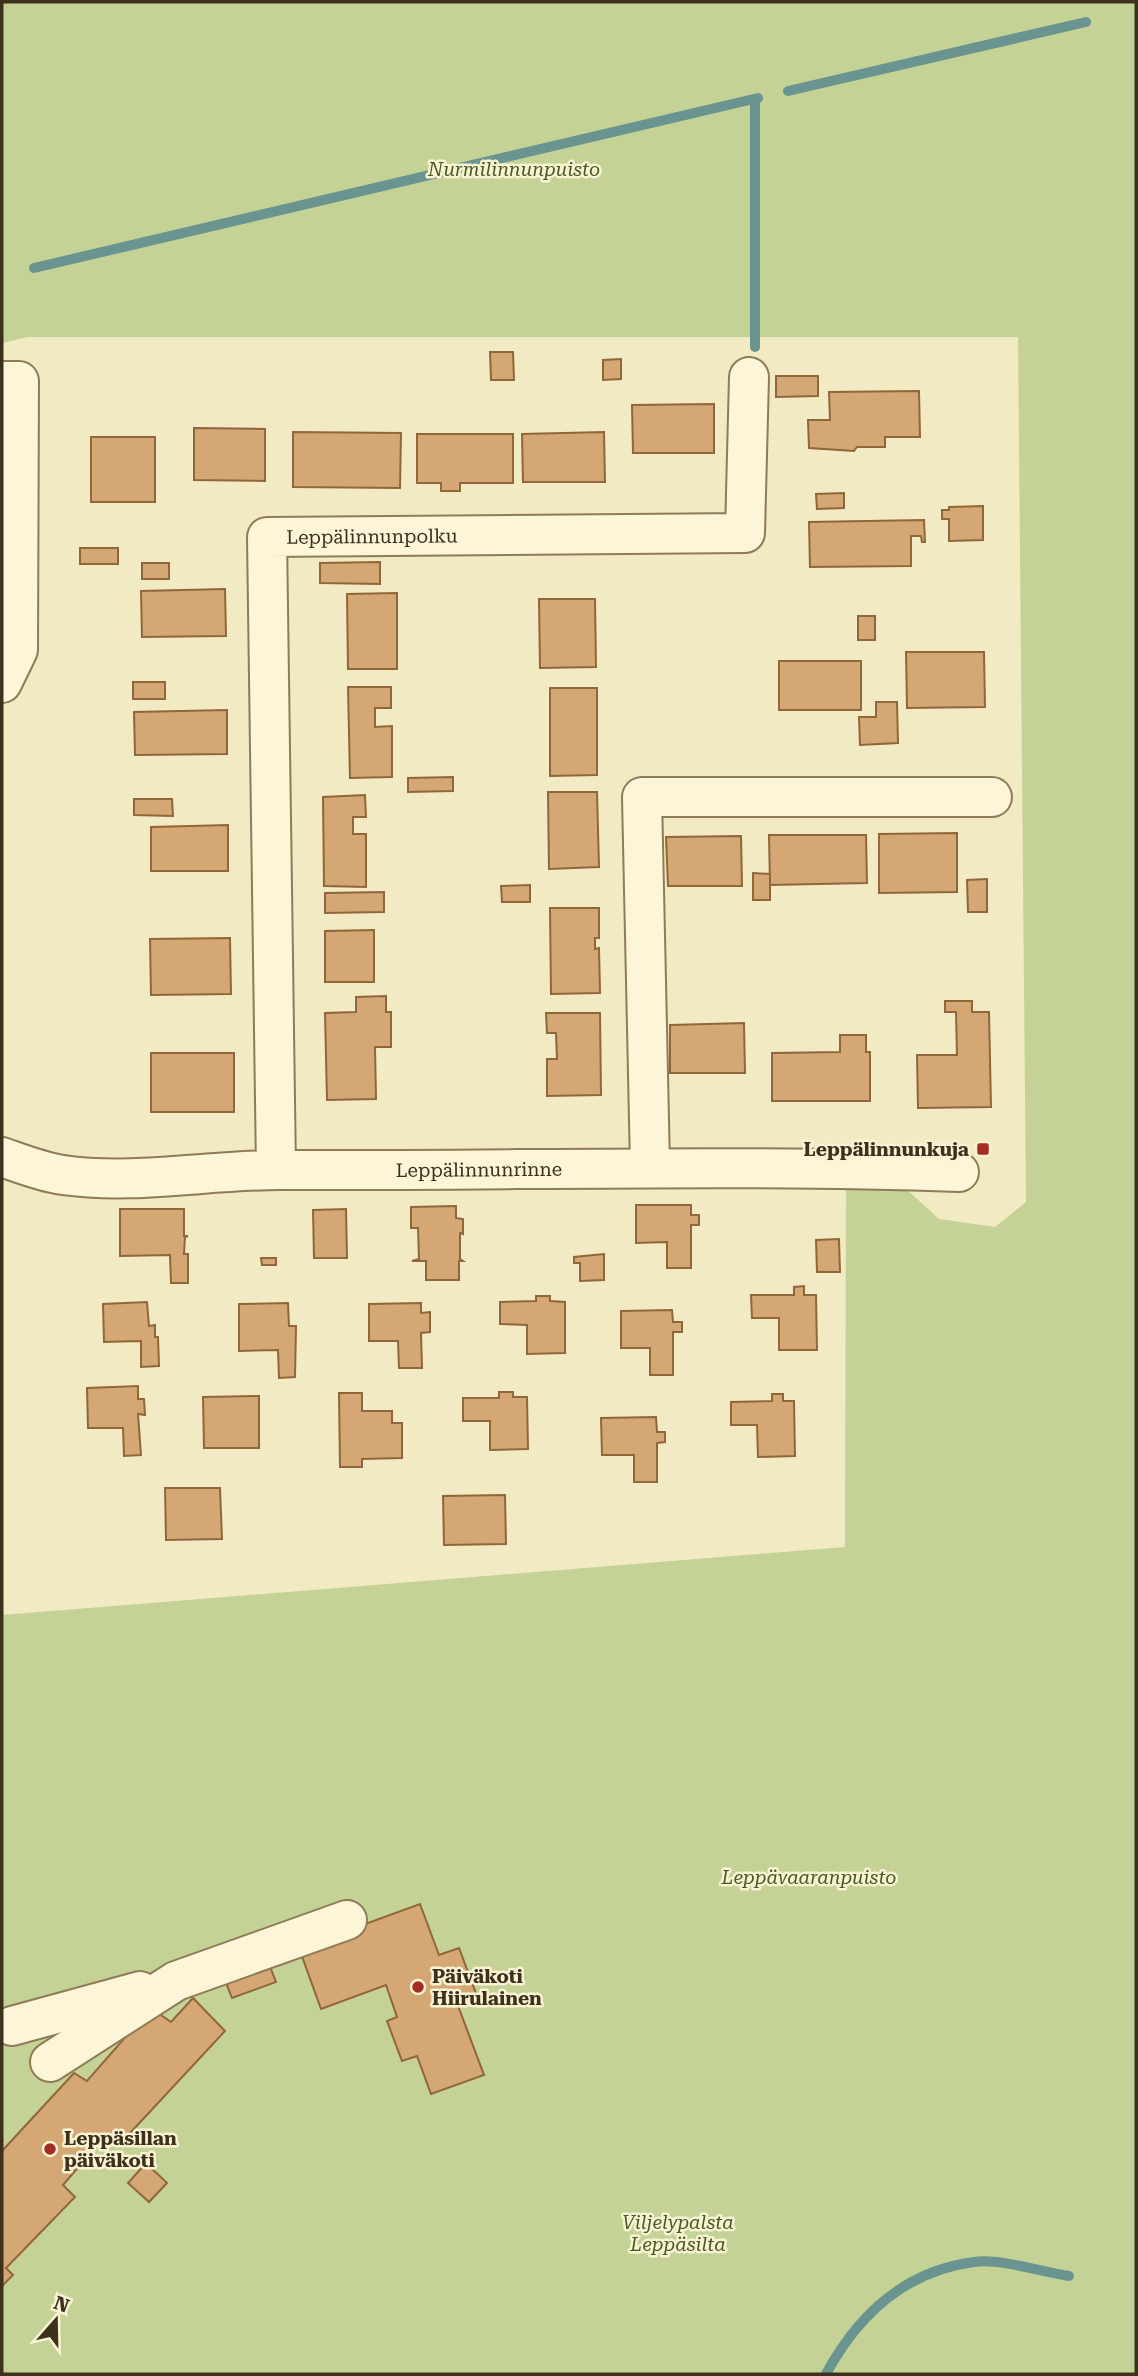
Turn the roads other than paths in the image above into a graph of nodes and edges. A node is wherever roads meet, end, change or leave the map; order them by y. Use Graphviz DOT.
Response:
graph roads {
  1 [pos="749,377"];
  2 [pos="2,381"];
  3 [pos="10,515"];
  4 [pos="2,683"];
  5 [pos="992,797"];
  6 [pos="2,1157"];
  7 [pos="650,1166"];
  8 [pos="276,1170"];
  9 [pos="959,1172"];
  10 [pos="347,1920"];
  11 [pos="176,1981"];
  12 [pos="12,2026"];
  13 [pos="50,2062"];
  1 -- 8 [label="street, Leppälinnunpolku"];
  2 -- 3 [label="street"];
  3 -- 4 [label="street"];
  5 -- 7 [label="street"];
  6 -- 8 [label="street, Leppälinnunrinne"];
  7 -- 8 [label="street, Leppälinnunrinne"];
  7 -- 9 [label="street, Leppälinnunrinne"];
  10 -- 11 [label="street"];
  11 -- 12 [label="street"];
  11 -- 13 [label="street"];
}
